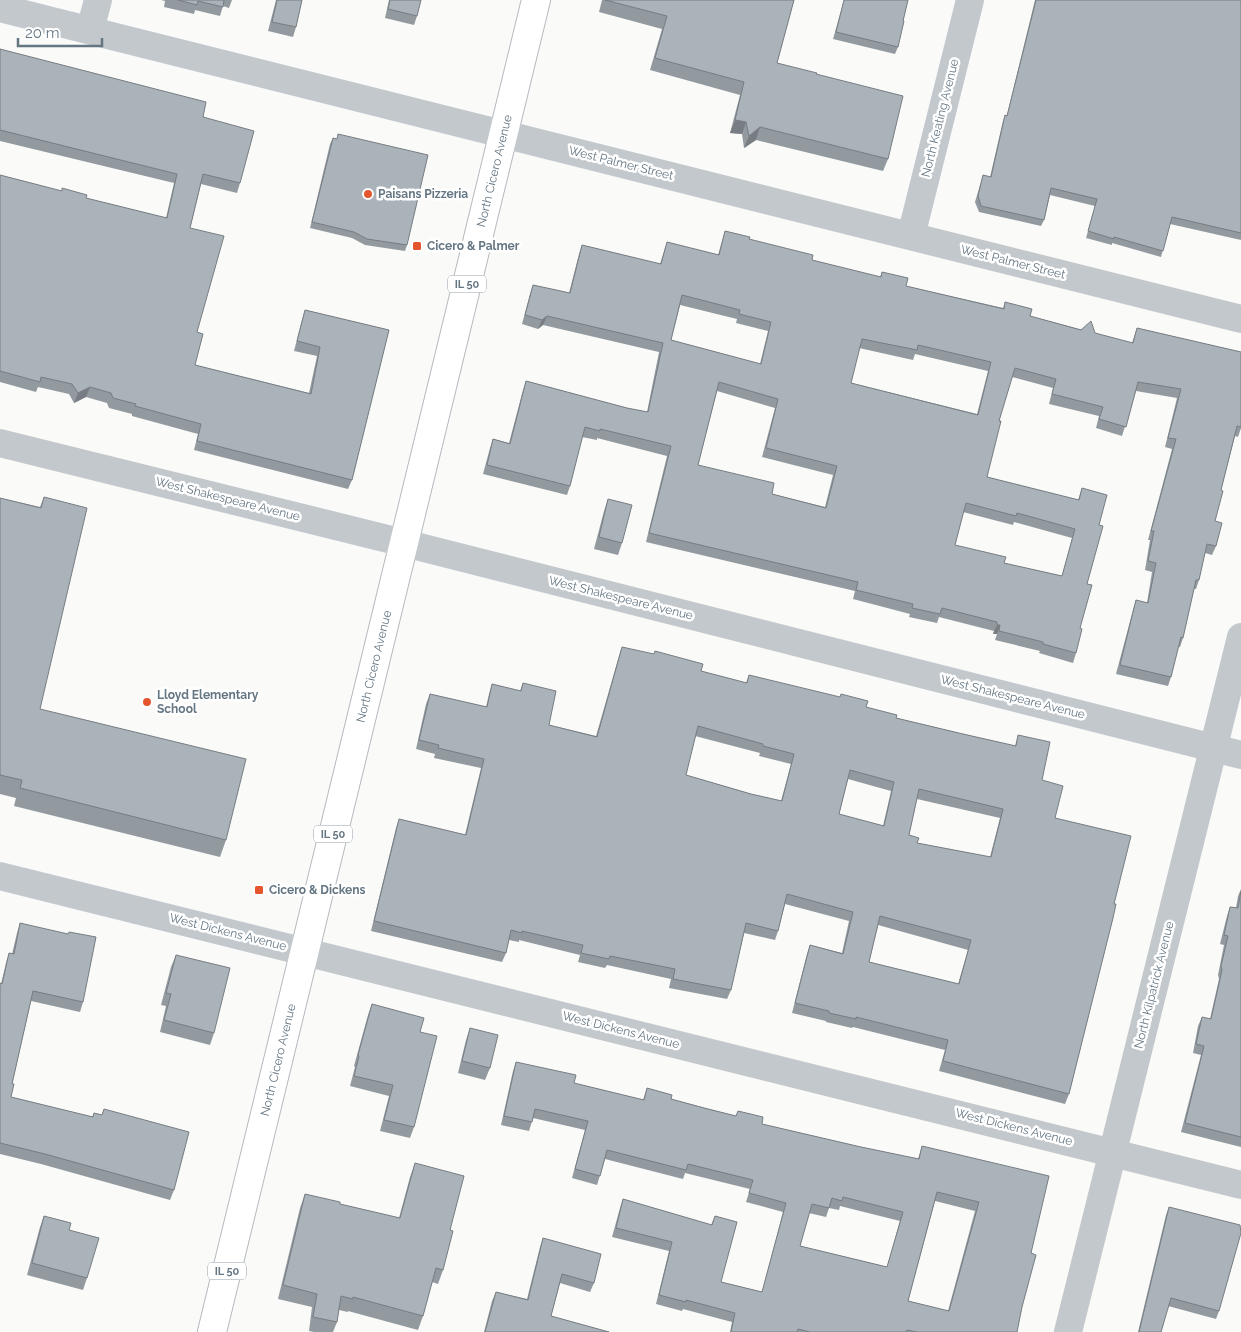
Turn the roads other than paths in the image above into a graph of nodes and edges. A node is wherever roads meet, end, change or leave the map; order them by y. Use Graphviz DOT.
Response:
graph roads {
  1 [pos="98,0"];
  2 [pos="536,0"];
  3 [pos="970,0"];
  4 [pos="0,8"];
  5 [pos="90,30"];
  6 [pos="504,134"];
  7 [pos="911,236"];
  8 [pos="1241,319"];
  9 [pos="0,442"];
  10 [pos="404,543"];
  11 [pos="1241,637"];
  12 [pos="1213,748"];
  13 [pos="1241,755"];
  14 [pos="0,876"];
  15 [pos="304,951"];
  16 [pos="1113,1152"];
  17 [pos="1241,1185"];
  18 [pos="212,1332"];
  19 [pos="1068,1332"];
  1 -- 5 [label="street"];
  2 -- 6 [label="main road, North Cicero Avenue / IL 50"];
  3 -- 7 [label="street, North Keating Avenue"];
  4 -- 5 [label="street, West Palmer Street"];
  5 -- 6 [label="street, West Palmer Street"];
  6 -- 7 [label="street, West Palmer Street"];
  6 -- 10 [label="main road, North Cicero Avenue / IL 50"];
  7 -- 8 [label="street, West Palmer Street"];
  9 -- 10 [label="street, West Shakespeare Avenue"];
  10 -- 12 [label="street, West Shakespeare Avenue"];
  10 -- 15 [label="main road, North Cicero Avenue / IL 50"];
  11 -- 12 [label="street, North Kilpatrick Avenue"];
  12 -- 13 [label="street, West Shakespeare Avenue"];
  12 -- 16 [label="street, North Kilpatrick Avenue"];
  14 -- 15 [label="street, West Dickens Avenue"];
  15 -- 16 [label="street, West Dickens Avenue"];
  15 -- 18 [label="main road, North Cicero Avenue / IL 50"];
  16 -- 17 [label="street, West Dickens Avenue"];
  16 -- 19 [label="street, North Kilpatrick Avenue"];
}
